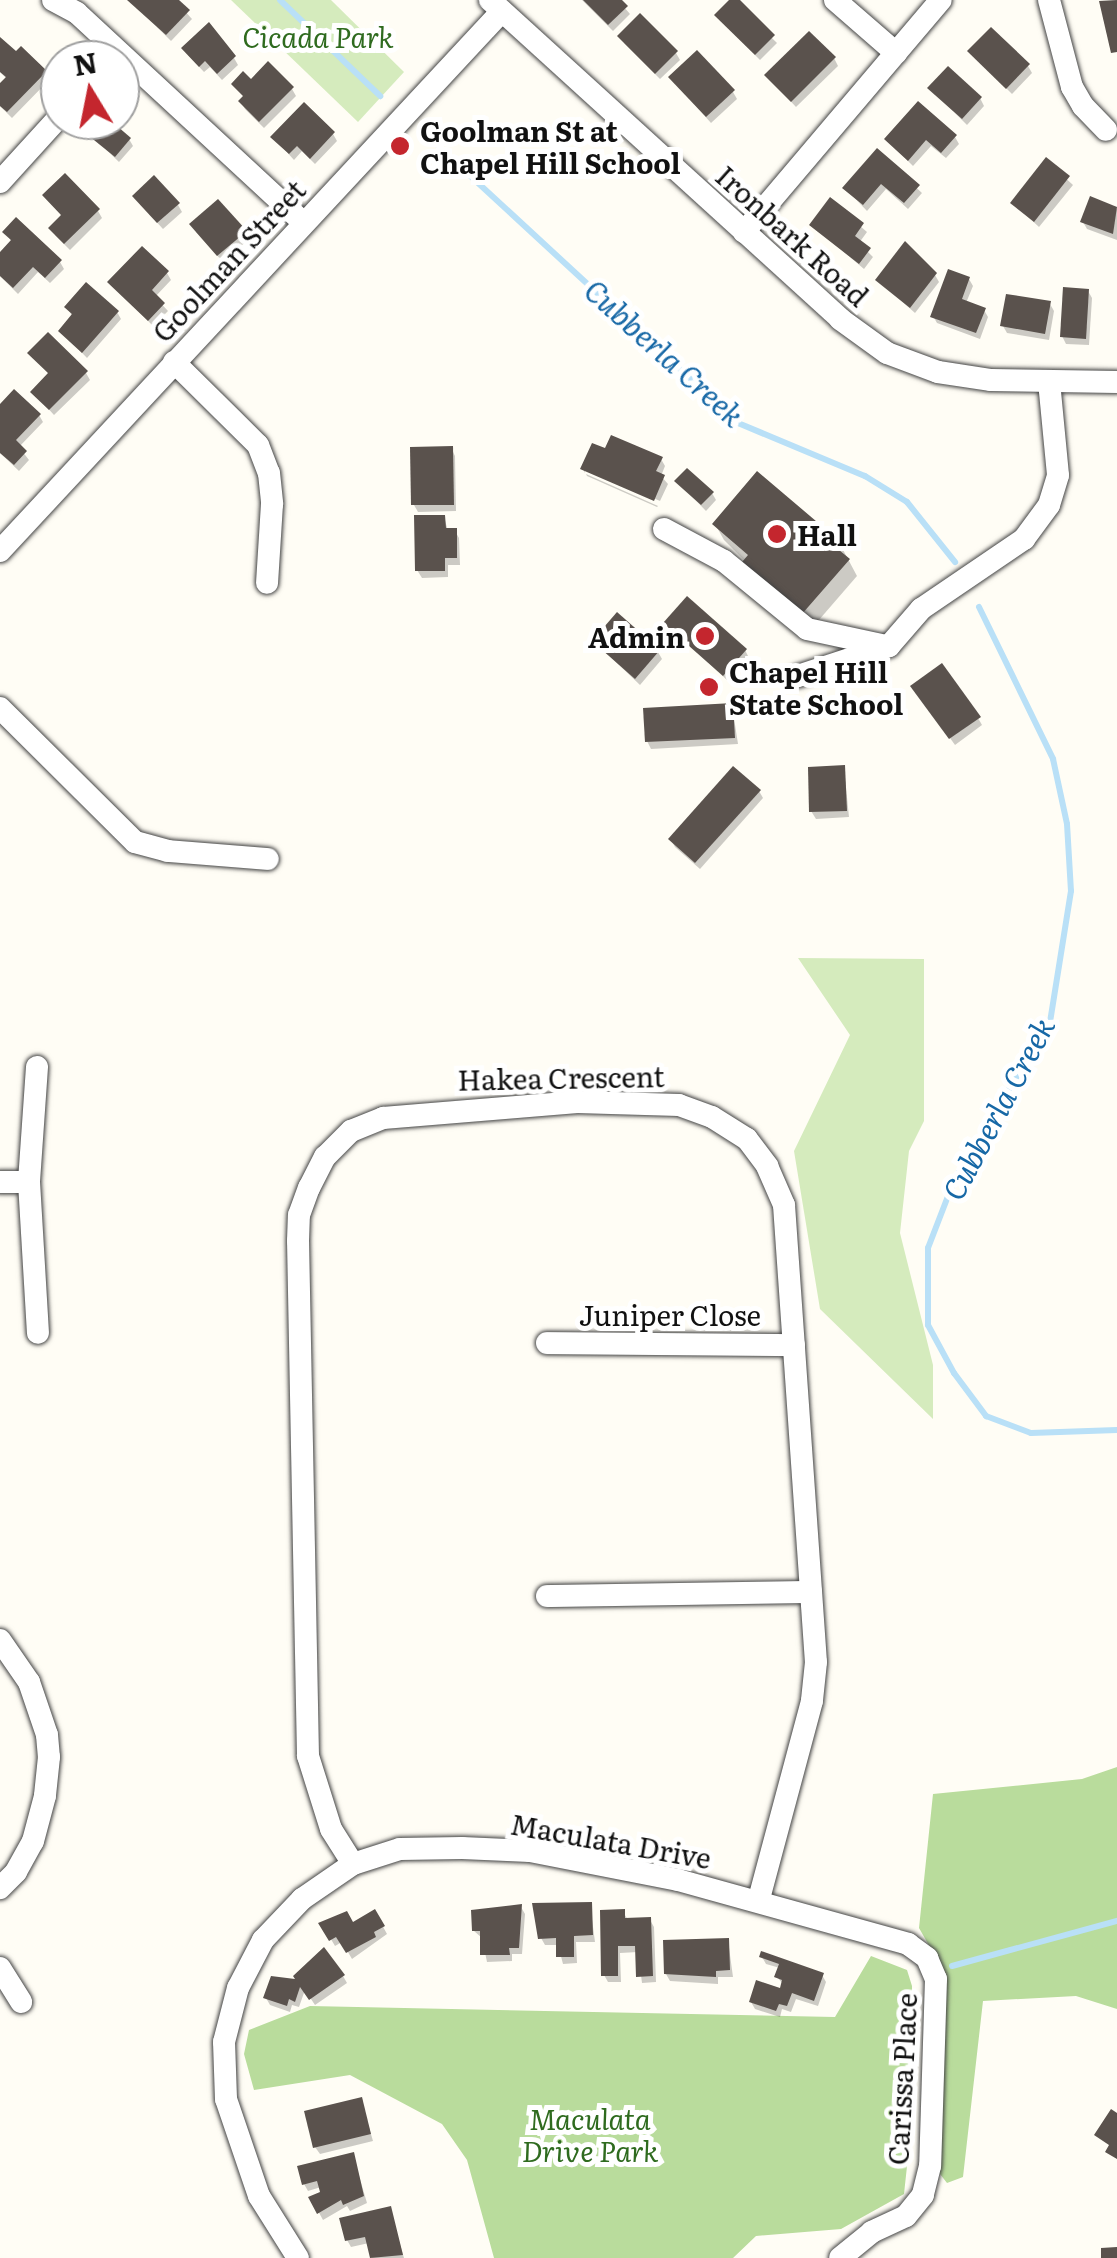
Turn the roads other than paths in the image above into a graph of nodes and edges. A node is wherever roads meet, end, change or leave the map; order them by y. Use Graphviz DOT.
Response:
graph roads {
  1 [pos="53,0"];
  2 [pos="835,0"];
  3 [pos="941,0"];
  4 [pos="1050,0"];
  5 [pos="496,6"];
  6 [pos="100,40"];
  7 [pos="896,54"];
  8 [pos="140,78"];
  9 [pos="1106,130"];
  10 [pos="40,138"];
  11 [pos="0,182"];
  12 [pos="303,222"];
  13 [pos="744,232"];
  14 [pos="174,362"];
  15 [pos="1049,382"];
  16 [pos="1117,382"];
  17 [pos="664,528"];
  18 [pos="0,552"];
  19 [pos="267,583"];
  20 [pos="888,646"];
  21 [pos="798,676"];
  22 [pos="0,708"];
  23 [pos="268,860"];
  24 [pos="38,1066"];
  25 [pos="0,1182"];
  26 [pos="29,1182"];
  27 [pos="38,1333"];
  28 [pos="547,1343"];
  29 [pos="794,1345"];
  30 [pos="812,1592"];
  31 [pos="547,1596"];
  32 [pos="0,1640"];
  33 [pos="353,1864"];
  34 [pos="0,1888"];
  35 [pos="759,1899"];
  36 [pos="0,1968"];
  37 [pos="936,1979"];
  38 [pos="21,2002"];
  39 [pos="298,2258"];
  40 [pos="840,2258"];
  1 -- 6 [label="street"];
  2 -- 7 [label="street"];
  3 -- 7 [label="street"];
  4 -- 9 [label="street"];
  5 -- 12 [label="street, Goolman Street"];
  5 -- 13 [label="street, Ironbark Road"];
  7 -- 13 [label="street"];
  8 -- 12 [label="street"];
  10 -- 11 [label="street"];
  12 -- 14 [label="street, Goolman Street"];
  13 -- 15 [label="street, Ironbark Road"];
  14 -- 18 [label="street, Goolman Street"];
  14 -- 19 [label="street"];
  15 -- 16 [label="street, Ironbark Road"];
  15 -- 20 [label="street"];
  17 -- 20 [label="street"];
  20 -- 21 [label="street"];
  22 -- 23 [label="street"];
  24 -- 26 [label="street"];
  25 -- 26 [label="street"];
  26 -- 27 [label="street"];
  28 -- 29 [label="street, Juniper Close"];
  29 -- 30 [label="street, Hakea Crescent"];
  29 -- 33 [label="street, Hakea Crescent"];
  30 -- 31 [label="street"];
  30 -- 35 [label="street, Hakea Crescent"];
  32 -- 34 [label="street"];
  33 -- 35 [label="street, Maculata Drive"];
  33 -- 39 [label="street, Maculata Drive"];
  35 -- 37 [label="street, Maculata Drive"];
  36 -- 38 [label="street"];
  37 -- 40 [label="street, Carissa Place"];
}
